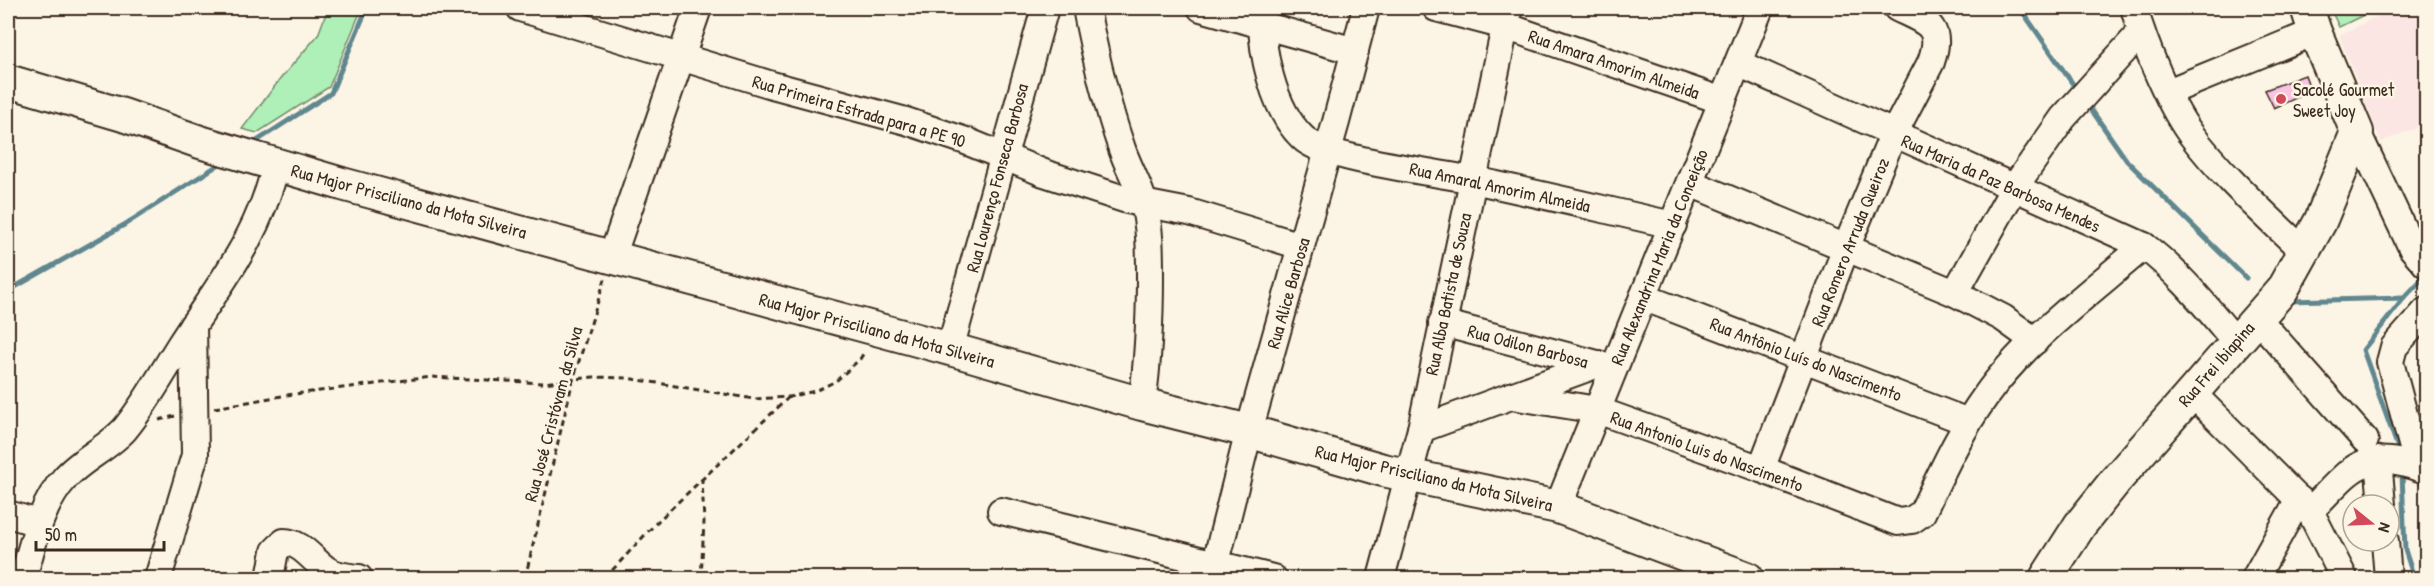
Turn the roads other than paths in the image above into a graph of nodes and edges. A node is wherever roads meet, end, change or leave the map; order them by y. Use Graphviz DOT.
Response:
graph roads {
  1 [pos="520,8"];
  2 [pos="698,8"];
  3 [pos="1045,8"];
  4 [pos="1086,8"];
  5 [pos="1201,8"];
  6 [pos="1366,8"];
  7 [pos="1436,8"];
  8 [pos="1760,8"];
  9 [pos="1897,8"];
  10 [pos="2134,8"];
  11 [pos="1262,16"];
  12 [pos="1507,17"];
  13 [pos="2311,20"];
  14 [pos="2141,32"];
  15 [pos="1354,51"];
  16 [pos="680,58"];
  17 [pos="1738,63"];
  18 [pos="8,81"];
  19 [pos="2168,93"];
  20 [pos="1723,101"];
  21 [pos="2357,132"];
  22 [pos="1893,135"];
  23 [pos="1328,152"];
  24 [pos="1003,157"];
  25 [pos="267,162"];
  26 [pos="1472,179"];
  27 [pos="1690,183"];
  28 [pos="2014,188"];
  29 [pos="1144,203"];
  30 [pos="1672,225"];
  31 [pos="1301,246"];
  32 [pos="2144,246"];
  33 [pos="1846,248"];
  34 [pos="2304,252"];
  35 [pos="612,257"];
  36 [pos="2427,264"];
  37 [pos="1955,293"];
  38 [pos="1643,297"];
  39 [pos="2427,311"];
  40 [pos="2257,318"];
  41 [pos="1442,323"];
  42 [pos="193,325"];
  43 [pos="2035,340"];
  44 [pos="2236,342"];
  45 [pos="950,349"];
  46 [pos="1804,358"];
  47 [pos="1606,366"];
  48 [pos="2191,393"];
  49 [pos="1512,396"];
  50 [pos="1142,404"];
  51 [pos="1597,410"];
  52 [pos="1968,422"];
  53 [pos="1421,429"];
  54 [pos="1249,431"];
  55 [pos="2372,450"];
  56 [pos="1761,469"];
  57 [pos="2422,469"];
  58 [pos="1410,475"];
  59 [pos="2380,493"];
  60 [pos="2304,505"];
  61 [pos="1558,507"];
  62 [pos="1001,511"];
  63 [pos="8,514"];
  64 [pos="38,523"];
  65 [pos="2386,553"];
  66 [pos="1214,572"];
  67 [pos="342,577"];
  68 [pos="23,579"];
  69 [pos="158,579"];
  70 [pos="270,579"];
  71 [pos="1273,579"];
  72 [pos="1381,579"];
  73 [pos="1747,579"];
  74 [pos="2046,579"];
  75 [pos="2255,579"];
  76 [pos="2343,579"];
  77 [pos="2388,579"];
  1 -- 16 [label="street, Rua Primeira Estrada para a PE 90"];
  2 -- 16 [label="street"];
  3 -- 24 [label="street, Rua Lourenço Fonseca Barbosa"];
  4 -- 29 [label="street"];
  5 -- 11 [label="street"];
  6 -- 15 [label="street, Rua Alice Barbosa"];
  7 -- 12 [label="street, Rua Amara Amorim Almeida"];
  8 -- 17 [label="street, Rua Alexandrina Maria da Conceição"];
  9 -- 22 [label="street, Rua Romero Arruda Queiroz"];
  10 -- 14 [label="street"];
  11 -- 15 [label="street"];
  11 -- 23 [label="street, Rua Amaral Amorim Almeida"];
  12 -- 20 [label="street, Rua Amara Amorim Almeida"];
  12 -- 26 [label="street, Rua Alba Batista de Souza"];
  13 -- 19 [label="street"];
  13 -- 21 [label="main road"];
  14 -- 19 [label="street"];
  14 -- 28 [label="street"];
  15 -- 23 [label="street, Rua Alice Barbosa"];
  16 -- 24 [label="street, Rua Primeira Estrada para a PE 90"];
  16 -- 35 [label="street"];
  17 -- 20 [label="street, Rua Alexandrina Maria da Conceição"];
  17 -- 22 [label="street, Rua Maria da Paz Barbosa Mendes"];
  18 -- 25 [label="main road, Rua Major Prisciliano da Mota Silveira"];
  19 -- 34 [label="street"];
  20 -- 27 [label="street, Rua Alexandrina Maria da Conceição"];
  21 -- 34 [label="main road, Rua Frei Ibiapina"];
  21 -- 36 [label="street"];
  22 -- 28 [label="street, Rua Maria da Paz Barbosa Mendes"];
  22 -- 33 [label="street, Rua Romero Arruda Queiroz"];
  23 -- 26 [label="street, Rua Amaral Amorim Almeida"];
  23 -- 31 [label="street, Rua Alice Barbosa"];
  24 -- 29 [label="street, Rua Primeira Estrada para a PE 90"];
  24 -- 45 [label="street, Rua Lourenço Fonseca Barbosa"];
  25 -- 35 [label="main road, Rua Major Prisciliano da Mota Silveira"];
  25 -- 42 [label="street"];
  26 -- 30 [label="street, Rua Amaral Amorim Almeida"];
  26 -- 41 [label="street, Rua Alba Batista de Souza"];
  27 -- 30 [label="street, Rua Alexandrina Maria da Conceição"];
  27 -- 33 [label="street"];
  28 -- 32 [label="street, Rua Maria da Paz Barbosa Mendes"];
  28 -- 37 [label="street"];
  29 -- 31 [label="street, Rua Primeira Estrada para a PE 90"];
  29 -- 50 [label="street"];
  30 -- 38 [label="street, Rua Alexandrina Maria da Conceição"];
  31 -- 54 [label="street, Rua Alice Barbosa"];
  32 -- 43 [label="street"];
  32 -- 44 [label="street, Rua Maria da Paz Barbosa Mendes"];
  33 -- 37 [label="street"];
  33 -- 46 [label="street, Rua Romero Arruda Queiroz"];
  34 -- 40 [label="main road, Rua Frei Ibiapina"];
  35 -- 45 [label="main road, Rua Major Prisciliano da Mota Silveira"];
  37 -- 43 [label="street"];
  38 -- 46 [label="street, Rua Antônio Luís do Nascimento"];
  38 -- 47 [label="street, Rua Alexandrina Maria da Conceição"];
  39 -- 57 [label="street"];
  40 -- 44 [label="main road, Rua Frei Ibiapina"];
  40 -- 55 [label="street"];
  41 -- 47 [label="street, Rua Odilon Barbosa"];
  41 -- 53 [label="street, Rua Alba Batista de Souza"];
  42 -- 64 [label="street"];
  42 -- 69 [label="street"];
  43 -- 52 [label="street"];
  44 -- 48 [label="main road, Rua Frei Ibiapina"];
  45 -- 50 [label="main road, Rua Major Prisciliano da Mota Silveira"];
  46 -- 52 [label="street, Rua Antônio Luís do Nascimento"];
  46 -- 56 [label="street, Rua Romero Arruda Queiroz"];
  47 -- 49 [label="street"];
  47 -- 51 [label="street, Rua Alexandrina Maria da Conceição"];
  48 -- 60 [label="street"];
  48 -- 74 [label="main road, Rua Frei Ibiapina"];
  49 -- 51 [label="street, Rua Antonio Luis do Nascimento"];
  49 -- 53 [label="street"];
  50 -- 54 [label="main road, Rua Major Prisciliano da Mota Silveira"];
  51 -- 56 [label="street, Rua Antonio Luis do Nascimento"];
  51 -- 61 [label="street, Rua Alexandrina Maria da Conceição"];
  52 -- 56 [label="street, Rua Antonio Luis do Nascimento"];
  53 -- 58 [label="street, Rua Alba Batista de Souza"];
  54 -- 58 [label="main road, Rua Major Prisciliano da Mota Silveira"];
  54 -- 66 [label="street, Rua Alice Barbosa"];
  55 -- 57 [label="street"];
  55 -- 59 [label="street"];
  55 -- 60 [label="street"];
  58 -- 61 [label="main road, Rua Major Prisciliano da Mota Silveira"];
  58 -- 72 [label="street, Rua Alba Batista de Souza"];
  60 -- 75 [label="street"];
  60 -- 76 [label="street"];
  61 -- 73 [label="main road, Rua Major Prisciliano da Mota Silveira"];
  62 -- 66 [label="street"];
  63 -- 64 [label="street"];
  64 -- 68 [label="street"];
  65 -- 77 [label="street"];
  66 -- 71 [label="street"];
  67 -- 70 [label="street"];
}
